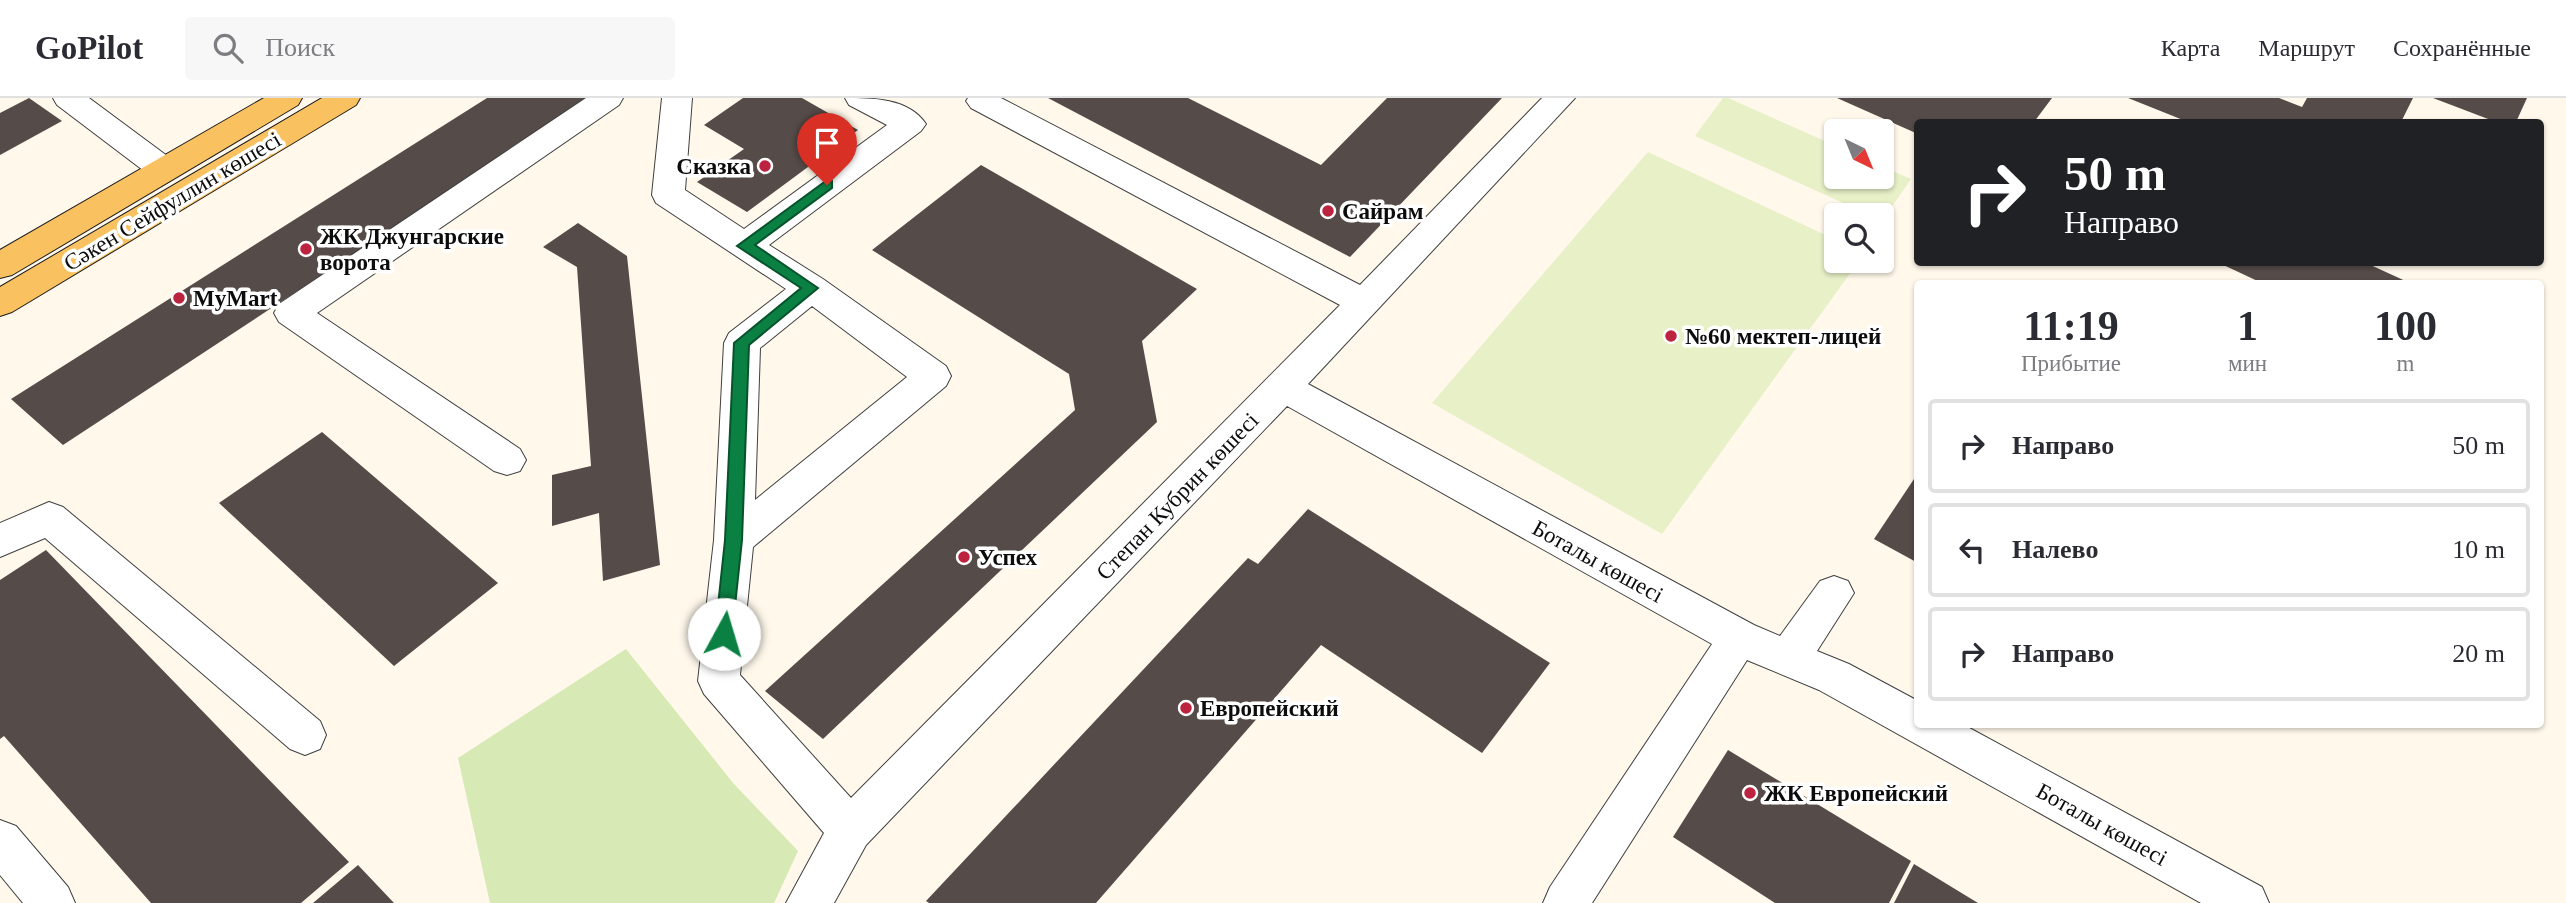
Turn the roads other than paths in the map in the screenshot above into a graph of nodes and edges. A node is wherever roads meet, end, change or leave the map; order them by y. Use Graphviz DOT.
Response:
graph roads {
  1 [pos="68,98"];
  2 [pos="287,98"];
  3 [pos="345,98"];
  4 [pos="608,98"];
  5 [pos="677,98"];
  6 [pos="860,98"];
  7 [pos="986,98"];
  8 [pos="1560,98"];
  9 [pos="163,169"];
  10 [pos="744,246"];
  11 [pos="0,266"];
  12 [pos="811,288"];
  13 [pos="1363,302"];
  14 [pos="0,303"];
  15 [pos="1283,387"];
  16 [pos="506,460"];
  17 [pos="733,540"];
  18 [pos="0,541"];
  19 [pos="1834,593"];
  20 [pos="1739,638"];
  21 [pos="1788,658"];
  22 [pos="1914,721"];
  23 [pos="1927,728"];
  24 [pos="304,735"];
  25 [pos="850,830"];
  26 [pos="0,841"];
  27 [pos="52,903"];
  28 [pos="809,903"];
  29 [pos="1566,903"];
  30 [pos="2246,903"];
  1 -- 9 [label="street"];
  2 -- 9 [label="main road, Сәкен Сейфуллин көшесі"];
  3 -- 14 [label="main road, Сәкен Сейфуллин көшесі"];
  4 -- 16 [label="street"];
  5 -- 10 [label="street"];
  6 -- 10 [label="street"];
  7 -- 13 [label="street"];
  8 -- 13 [label="street, Степан Кубрин көшесі"];
  9 -- 11 [label="main road, Сәкен Сейфуллин көшесі"];
  10 -- 12 [label="street"];
  12 -- 17 [label="street"];
  12 -- 17 [label="street"];
  13 -- 15 [label="street, Степан Кубрин көшесі"];
  15 -- 20 [label="street, Боталы көшесі"];
  15 -- 25 [label="street, Степан Кубрин көшесі"];
  17 -- 25 [label="street"];
  18 -- 24 [label="street"];
  19 -- 21 [label="street"];
  20 -- 21 [label="street, Боталы көшесі"];
  20 -- 29 [label="street"];
  21 -- 22 [label="street, Боталы көшесі"];
  23 -- 30 [label="street, Боталы көшесі"];
  25 -- 28 [label="street, Степан Кубрин көшесі"];
  26 -- 27 [label="street"];
}
